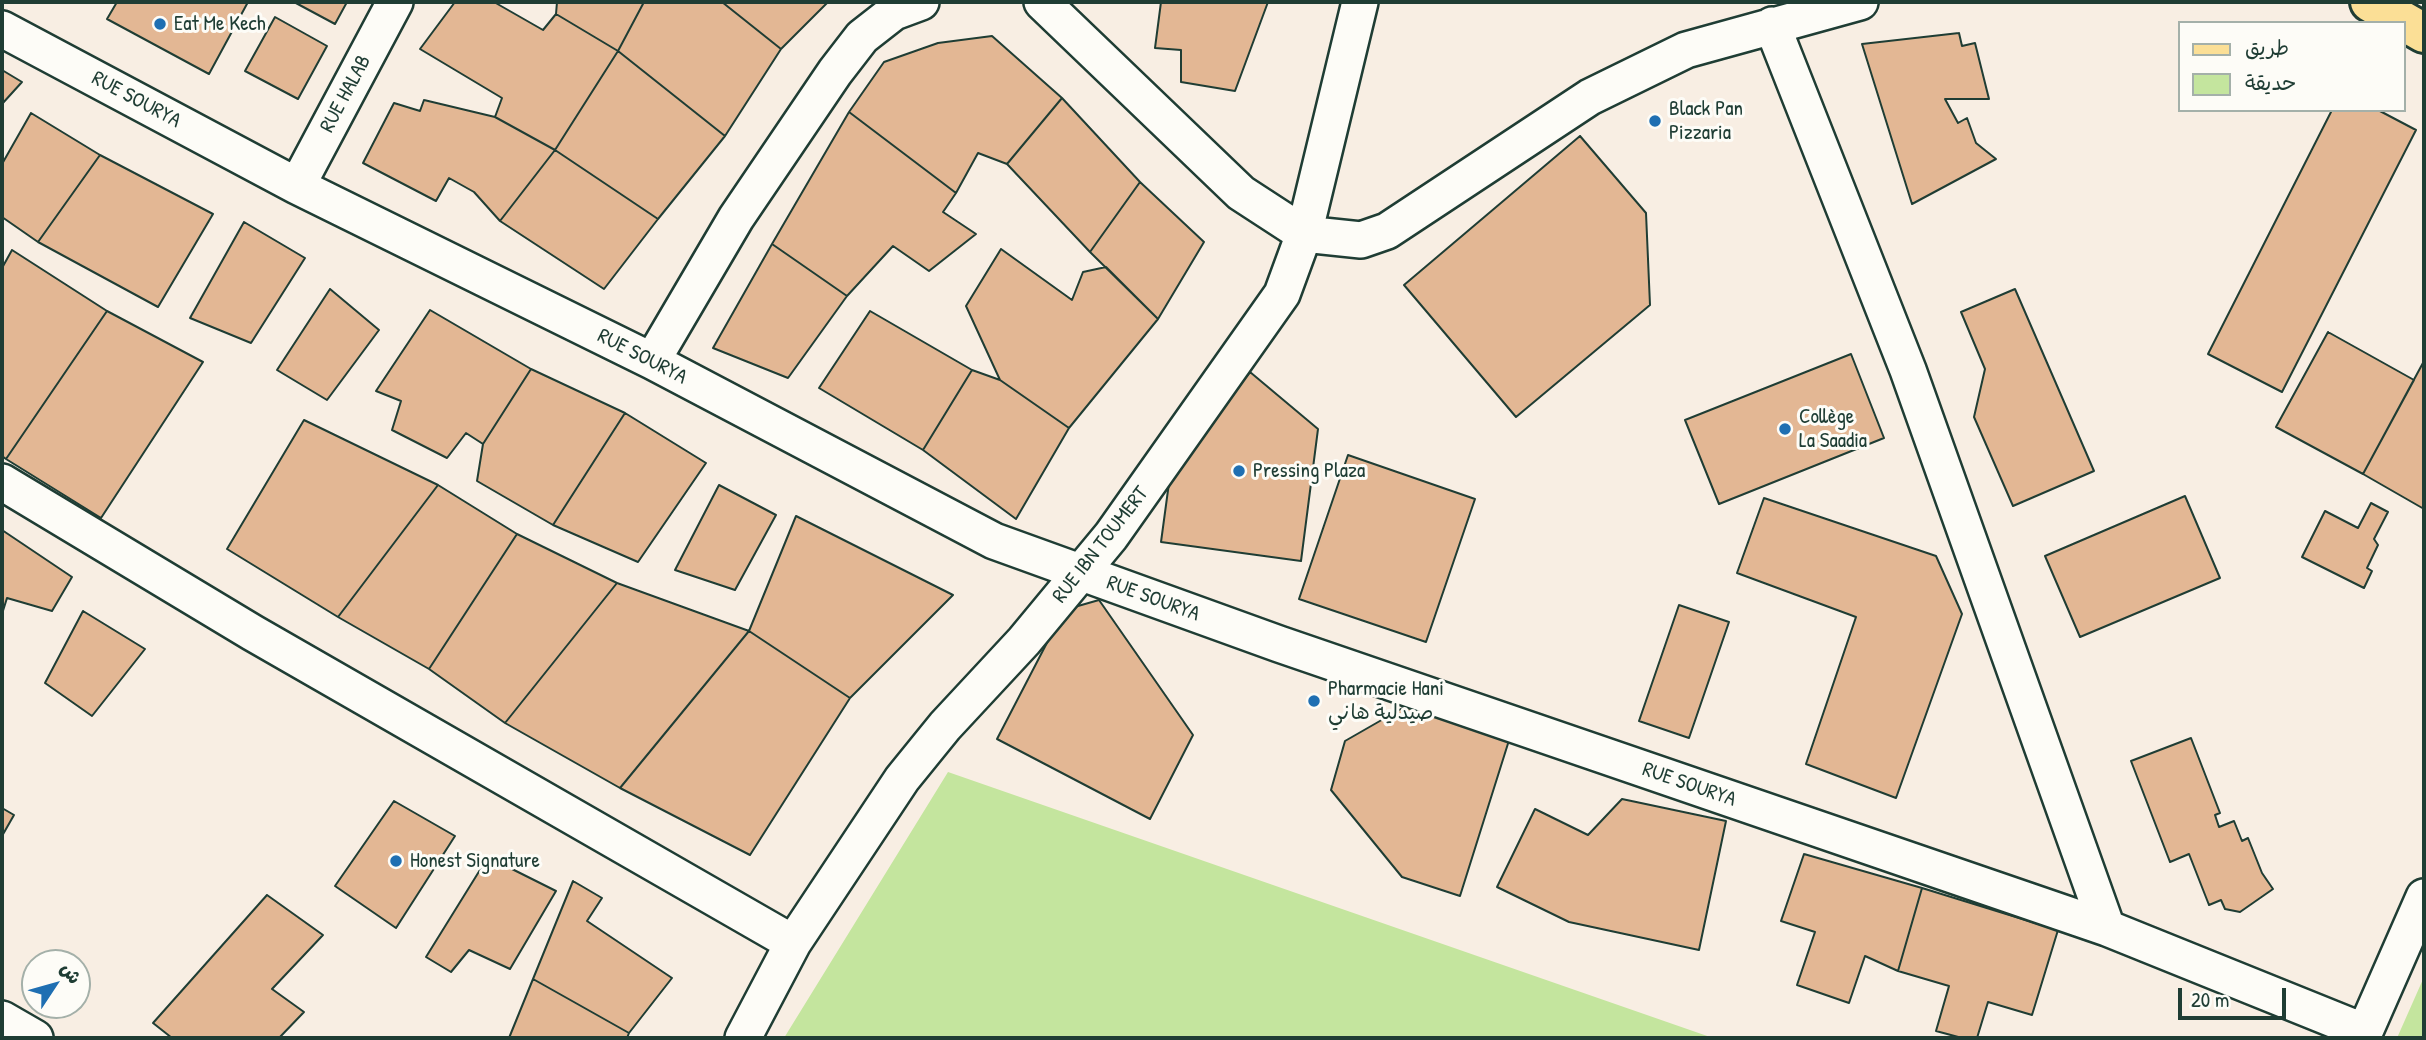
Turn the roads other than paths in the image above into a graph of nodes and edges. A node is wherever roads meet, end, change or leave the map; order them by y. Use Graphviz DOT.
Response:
graph roads {
  1 [pos="396,2"];
  2 [pos="921,2"];
  3 [pos="1042,2"];
  4 [pos="1360,2"];
  5 [pos="1860,2"];
  6 [pos="2370,2"];
  7 [pos="2403,21"];
  8 [pos="2405,22"];
  9 [pos="1772,25"];
  10 [pos="2,29"];
  11 [pos="2424,33"];
  12 [pos="297,186"];
  13 [pos="1304,234"];
  14 [pos="652,361"];
  15 [pos="2,482"];
  16 [pos="1081,573"];
  17 [pos="2424,897"];
  18 [pos="2107,928"];
  19 [pos="793,943"];
  20 [pos="2,1019"];
  21 [pos="2363,1035"];
  22 [pos="35,1038"];
  23 [pos="743,1038"];
  1 -- 12 [label="street, RUE HALAB"];
  2 -- 14 [label="street"];
  3 -- 13 [label="street"];
  4 -- 13 [label="street, RUE IBN TOUMERT"];
  5 -- 9 [label="street"];
  6 -- 7 [label="main road"];
  8 -- 11 [label="main road"];
  9 -- 13 [label="street"];
  9 -- 18 [label="street"];
  10 -- 12 [label="street, RUE SOURYA"];
  12 -- 14 [label="street, RUE SOURYA"];
  13 -- 16 [label="street, RUE IBN TOUMERT"];
  14 -- 16 [label="street, RUE SOURYA"];
  15 -- 19 [label="street"];
  16 -- 18 [label="street, RUE SOURYA"];
  16 -- 19 [label="street, RUE IBN TOUMERT"];
  17 -- 21 [label="street"];
  18 -- 21 [label="street, RUE SOURYA"];
  19 -- 23 [label="street, RUE IBN TOUMERT"];
  20 -- 22 [label="street"];
}
